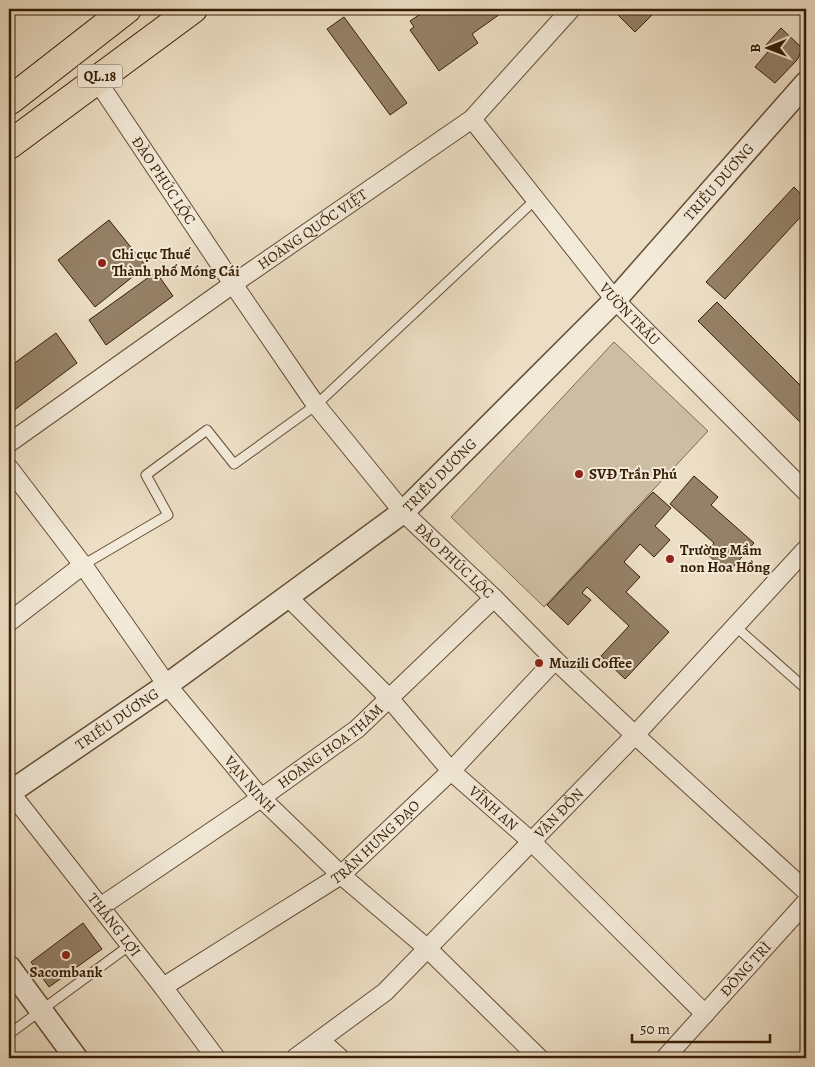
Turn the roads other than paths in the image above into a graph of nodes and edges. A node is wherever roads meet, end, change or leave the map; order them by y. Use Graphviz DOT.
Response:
graph roads {
  1 [pos="127,9"];
  2 [pos="193,9"];
  3 [pos="571,9"];
  4 [pos="76,49"];
  5 [pos="96,79"];
  6 [pos="806,85"];
  7 [pos="9,100"];
  8 [pos="472,119"];
  9 [pos="9,145"];
  10 [pos="536,199"];
  11 [pos="233,284"];
  12 [pos="615,300"];
  13 [pos="316,405"];
  14 [pos="9,443"];
  15 [pos="9,468"];
  16 [pos="806,492"];
  17 [pos="403,512"];
  18 [pos="806,549"];
  19 [pos="83,565"];
  20 [pos="288,598"];
  21 [pos="494,598"];
  22 [pos="9,622"];
  23 [pos="735,626"];
  24 [pos="555,660"];
  25 [pos="167,685"];
  26 [pos="806,689"];
  27 [pos="388,698"];
  28 [pos="635,735"];
  29 [pos="451,771"];
  30 [pos="10,793"];
  31 [pos="261,798"];
  32 [pos="532,842"];
  33 [pos="341,874"];
  34 [pos="806,891"];
  35 [pos="806,902"];
  36 [pos="100,906"];
  37 [pos="130,945"];
  38 [pos="428,949"];
  39 [pos="9,968"];
  40 [pos="163,987"];
  41 [pos="40,1009"];
  42 [pos="705,1014"];
  43 [pos="9,1034"];
  44 [pos="320,1040"];
  45 [pos="76,1058"];
  46 [pos="216,1058"];
  47 [pos="295,1058"];
  48 [pos="340,1058"];
  49 [pos="539,1058"];
  50 [pos="665,1058"];
  1 -- 4 [label="highway, QL.18"];
  2 -- 5 [label="highway, QL.18"];
  3 -- 8 [label="street, HOÀNG QUỐC VIỆT"];
  4 -- 5 [label="highway"];
  4 -- 7 [label="highway, QL.18"];
  5 -- 9 [label="highway, QL.18"];
  5 -- 11 [label="street, ĐÀO PHÚC LỘC"];
  6 -- 12 [label="street, TRIỀU DƯƠNG"];
  8 -- 10 [label="street, VƯỜN TRẦU"];
  8 -- 11 [label="street, HOÀNG QUỐC VIỆT"];
  10 -- 12 [label="street, VƯỜN TRẦU"];
  10 -- 13 [label="lane"];
  11 -- 13 [label="street, ĐÀO PHÚC LỘC"];
  11 -- 14 [label="street, HOÀNG QUỐC VIỆT"];
  12 -- 16 [label="street, VƯỜN TRẦU"];
  12 -- 17 [label="street, TRIỀU DƯƠNG"];
  13 -- 17 [label="street, ĐÀO PHÚC LỘC"];
  13 -- 19 [label="lane"];
  15 -- 19 [label="street, VẠN NINH"];
  17 -- 20 [label="street, TRIỀU DƯƠNG"];
  17 -- 21 [label="street, ĐÀO PHÚC LỘC"];
  18 -- 23 [label="street, VÂN ĐỒN"];
  19 -- 22 [label="street"];
  19 -- 25 [label="street, VẠN NINH"];
  20 -- 25 [label="street, TRIỀU DƯƠNG"];
  20 -- 27 [label="street, VĨNH AN"];
  21 -- 24 [label="street, ĐÀO PHÚC LỘC"];
  21 -- 27 [label="street, HOÀNG HOA THÁM"];
  23 -- 26 [label="lane"];
  23 -- 28 [label="street, VÂN ĐỒN"];
  24 -- 28 [label="street, ĐÀO PHÚC LỘC"];
  24 -- 29 [label="street, TRẦN HƯNG ĐẠO"];
  25 -- 30 [label="street, TRIỀU DƯƠNG"];
  25 -- 31 [label="street, VẠN NINH"];
  27 -- 29 [label="street, VĨNH AN"];
  27 -- 31 [label="street, HOÀNG HOA THÁM"];
  28 -- 32 [label="street, VÂN ĐỒN"];
  28 -- 34 [label="street, ĐÀO PHÚC LỘC"];
  29 -- 32 [label="street, VĨNH AN"];
  29 -- 33 [label="street, TRẦN HƯNG ĐẠO"];
  30 -- 36 [label="street, THẮNG LỢI"];
  31 -- 33 [label="street, VẠN NINH"];
  31 -- 36 [label="street, HOÀNG HOA THÁM"];
  32 -- 38 [label="street, VÂN ĐỒN"];
  32 -- 42 [label="street, VĨNH AN"];
  33 -- 38 [label="street, VẠN NINH"];
  33 -- 40 [label="street, TRẦN HƯNG ĐẠO"];
  35 -- 42 [label="street, ĐÔNG TRÌ"];
  36 -- 37 [label="street, THẮNG LỢI"];
  37 -- 40 [label="street, THẮNG LỢI"];
  37 -- 41 [label="lane"];
  38 -- 44 [label="street, VÂN ĐỒN"];
  38 -- 49 [label="street, VẠN NINH"];
  39 -- 41 [label="street"];
  40 -- 46 [label="street, THẮNG LỢI"];
  41 -- 43 [label="lane"];
  41 -- 45 [label="street"];
  42 -- 50 [label="street, ĐÔNG TRÌ"];
  44 -- 47 [label="street, VÂN ĐỒN"];
  44 -- 48 [label="street"];
}
